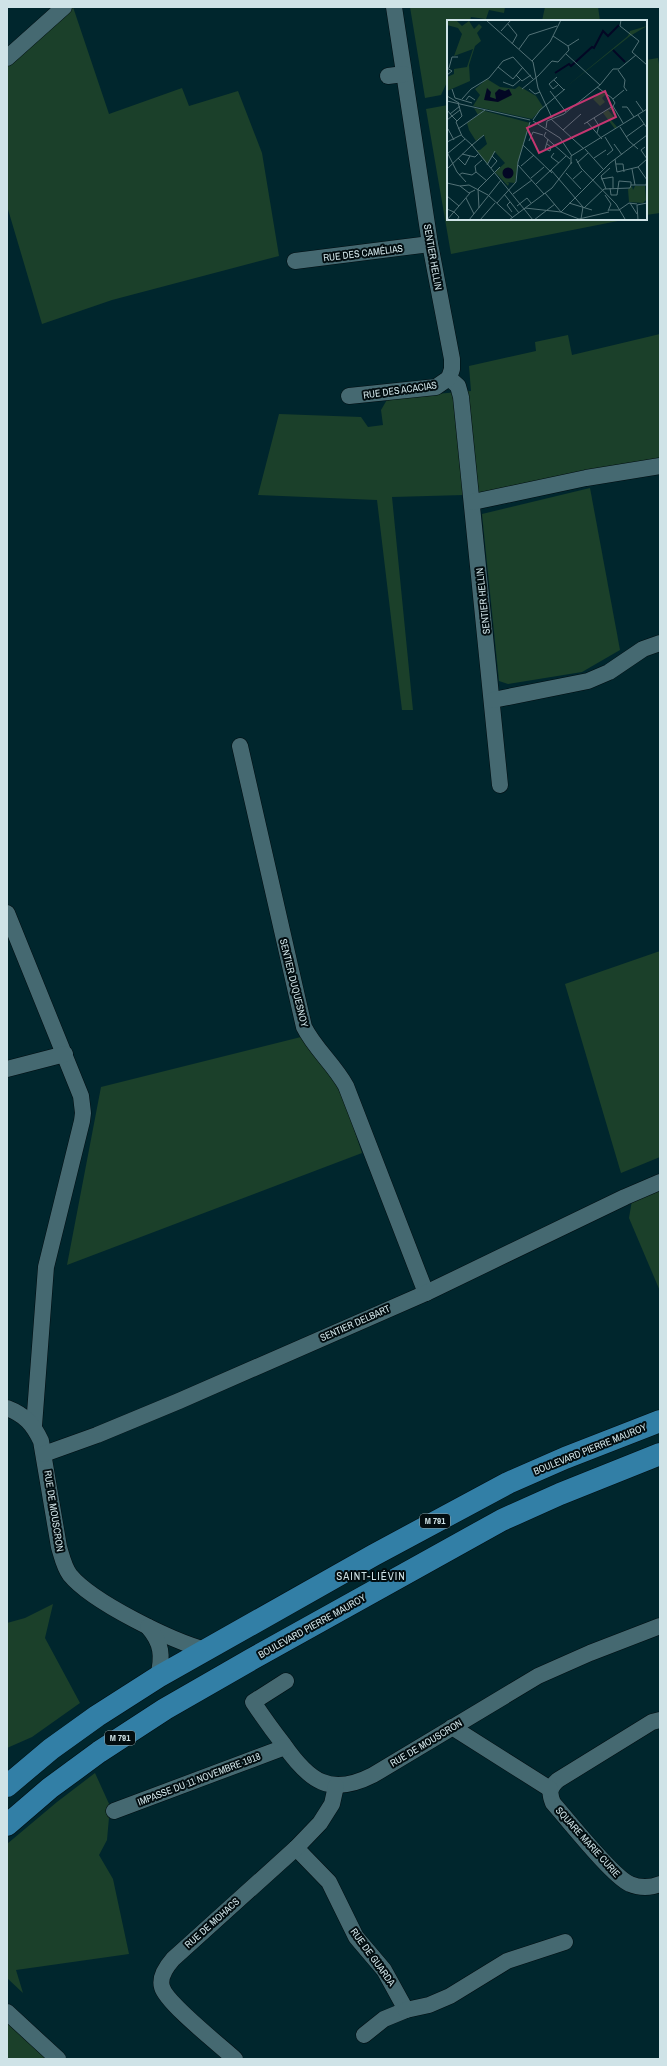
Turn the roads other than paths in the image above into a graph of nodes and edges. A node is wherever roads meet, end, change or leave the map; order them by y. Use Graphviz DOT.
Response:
graph roads {
  1 [pos="64,7"];
  2 [pos="394,7"];
  3 [pos="7,58"];
  4 [pos="404,74"];
  5 [pos="388,76"];
  6 [pos="430,244"];
  7 [pos="295,261"];
  8 [pos="449,378"];
  9 [pos="349,396"];
  10 [pos="660,466"];
  11 [pos="473,502"];
  12 [pos="660,643"];
  13 [pos="492,700"];
  14 [pos="240,746"];
  15 [pos="500,785"];
  16 [pos="7,913"];
  17 [pos="65,1054"];
  18 [pos="7,1069"];
  19 [pos="660,1182"];
  20 [pos="426,1292"];
  21 [pos="7,1408"];
  22 [pos="660,1420"];
  23 [pos="34,1426"];
  24 [pos="44,1454"];
  25 [pos="660,1454"];
  26 [pos="660,1626"];
  27 [pos="148,1627"];
  28 [pos="206,1650"];
  29 [pos="158,1677"];
  30 [pos="286,1681"];
  31 [pos="660,1720"];
  32 [pos="452,1727"];
  33 [pos="285,1747"];
  34 [pos="7,1786"];
  35 [pos="336,1786"];
  36 [pos="550,1789"];
  37 [pos="114,1811"];
  38 [pos="7,1825"];
  39 [pos="296,1848"];
  40 [pos="660,1884"];
  41 [pos="565,1942"];
  42 [pos="406,2010"];
  43 [pos="7,2012"];
  44 [pos="364,2035"];
  45 [pos="231,2058"];
  46 [pos="58,2059"];
  1 -- 3 [label="street"];
  2 -- 4 [label="street, SENTIER HELLIN"];
  4 -- 5 [label="street"];
  4 -- 6 [label="street, SENTIER HELLIN"];
  6 -- 7 [label="street, RUE DES CAMÉLIAS"];
  6 -- 8 [label="street, SENTIER HELLIN"];
  8 -- 9 [label="street, RUE DES ACACIAS"];
  8 -- 11 [label="street, SENTIER HELLIN"];
  10 -- 11 [label="street"];
  11 -- 13 [label="street, SENTIER HELLIN"];
  12 -- 13 [label="street"];
  13 -- 15 [label="street, SENTIER HELLIN"];
  14 -- 20 [label="street, SENTIER DUQUESNOY"];
  16 -- 17 [label="street"];
  17 -- 18 [label="street"];
  17 -- 23 [label="street"];
  19 -- 20 [label="street, SENTIER DELBART"];
  20 -- 24 [label="street, SENTIER DELBART"];
  21 -- 23 [label="street"];
  22 -- 28 [label="main road, BOULEVARD PIERRE MAUROY / M 791"];
  23 -- 24 [label="street, RUE DE MOUSCRON"];
  24 -- 27 [label="street, RUE DE MOUSCRON"];
  25 -- 38 [label="main road, BOULEVARD PIERRE MAUROY / M 791"];
  26 -- 32 [label="street, RUE DE MOUSCRON"];
  27 -- 28 [label="street, RUE DE MOUSCRON"];
  27 -- 29 [label="street, RUE DE MOUSCRON"];
  28 -- 29 [label="main road, BOULEVARD PIERRE MAUROY / M 791"];
  29 -- 34 [label="main road, BOULEVARD PIERRE MAUROY / M 791"];
  30 -- 33 [label="street, RUE DE MOUSCRON"];
  31 -- 36 [label="street"];
  32 -- 35 [label="street, RUE DE MOUSCRON"];
  32 -- 36 [label="street"];
  33 -- 35 [label="street, RUE DE MOUSCRON"];
  33 -- 37 [label="street, IMPASSE DU 11 NOVEMBRE 1918"];
  35 -- 39 [label="street, RUE DE MOHACS"];
  36 -- 40 [label="street, SQUARE MARIE CURIE"];
  39 -- 42 [label="street, RUE DE GUARDA"];
  39 -- 45 [label="street, RUE DE MOHACS"];
  41 -- 42 [label="street"];
  42 -- 44 [label="street"];
  43 -- 46 [label="street"];
}
